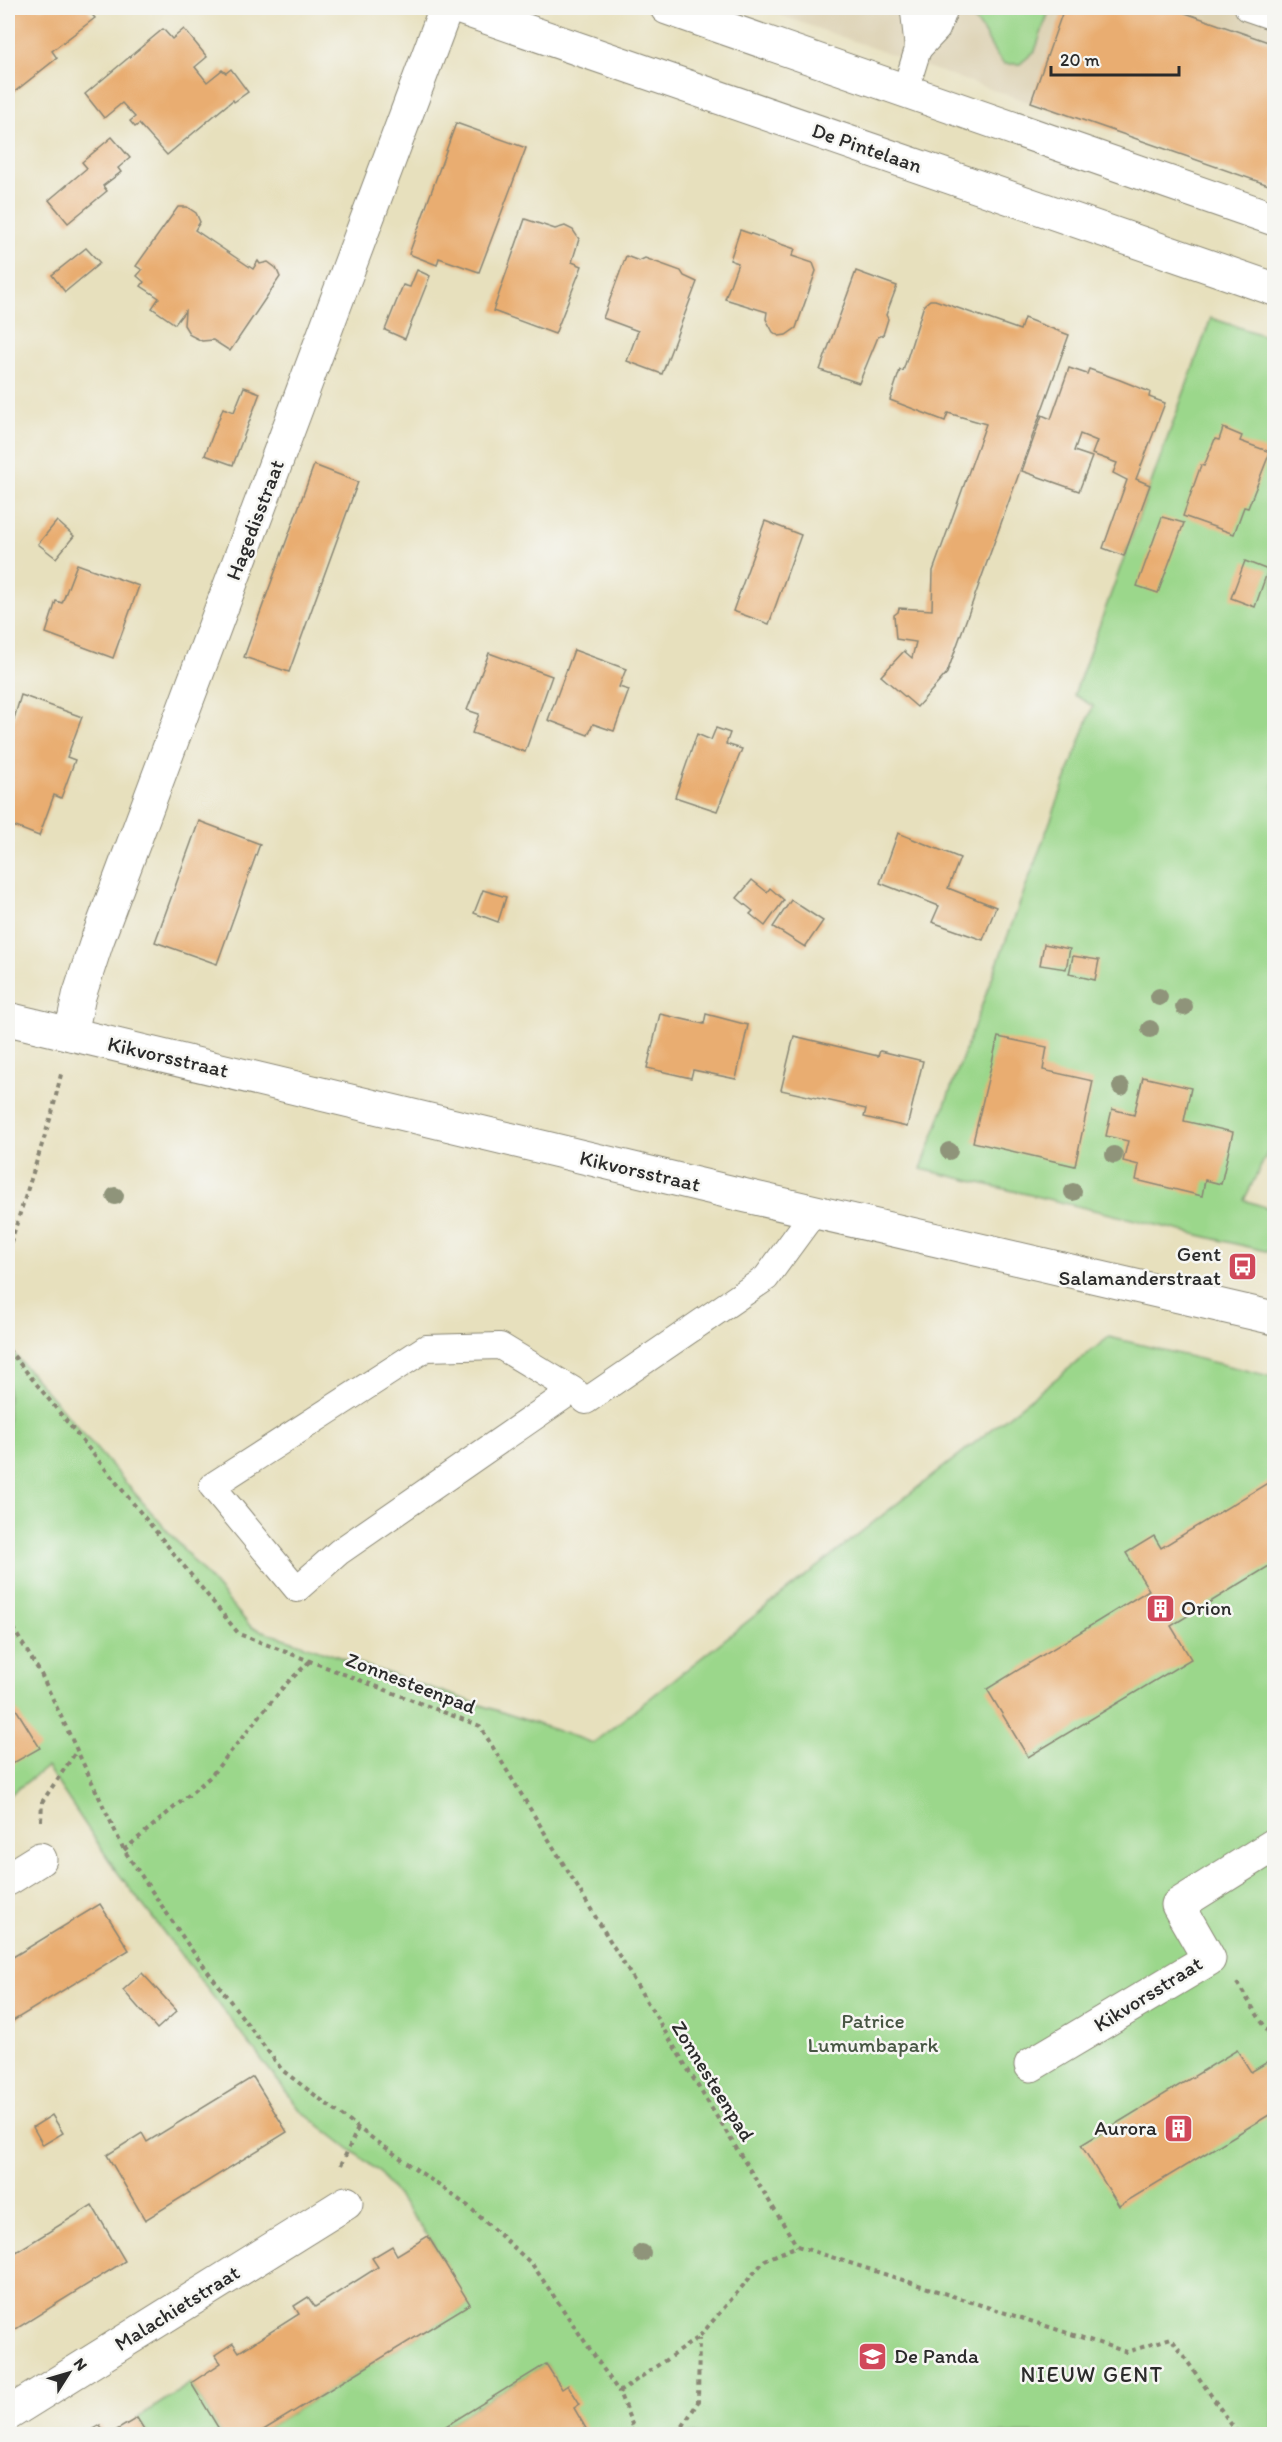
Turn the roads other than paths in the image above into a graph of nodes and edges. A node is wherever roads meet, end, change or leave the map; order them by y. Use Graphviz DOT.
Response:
graph roads {
  1 [pos="446,8"];
  2 [pos="460,8"];
  3 [pos="667,8"];
  4 [pos="916,8"];
  5 [pos="945,8"];
  6 [pos="1248,8"];
  7 [pos="1275,16"];
  8 [pos="918,49"];
  9 [pos="905,91"];
  10 [pos="1275,219"];
  11 [pos="1275,289"];
  12 [pos="8,1019"];
  13 [pos="71,1034"];
  14 [pos="815,1211"];
  15 [pos="1275,1318"];
  16 [pos="573,1390"];
  17 [pos="1275,1845"];
  18 [pos="40,1859"];
  19 [pos="8,1879"];
  20 [pos="1031,2065"];
  21 [pos="346,2203"];
  22 [pos="8,2414"];
  1 -- 13 [label="street, Hagedisstraat"];
  2 -- 11 [label="street, De Pintelaan"];
  3 -- 9 [label="street"];
  4 -- 8 [label="lane"];
  5 -- 8 [label="lane"];
  6 -- 7 [label="lane"];
  8 -- 9 [label="lane"];
  9 -- 10 [label="street"];
  12 -- 13 [label="street, Kikvorsstraat"];
  13 -- 14 [label="street, Kikvorsstraat"];
  14 -- 15 [label="street, Kikvorsstraat"];
  14 -- 16 [label="lane"];
  16 -- 16 [label="lane"];
  17 -- 20 [label="street, Kikvorsstraat"];
  18 -- 19 [label="street"];
  21 -- 22 [label="street, Malachietstraat"];
}
